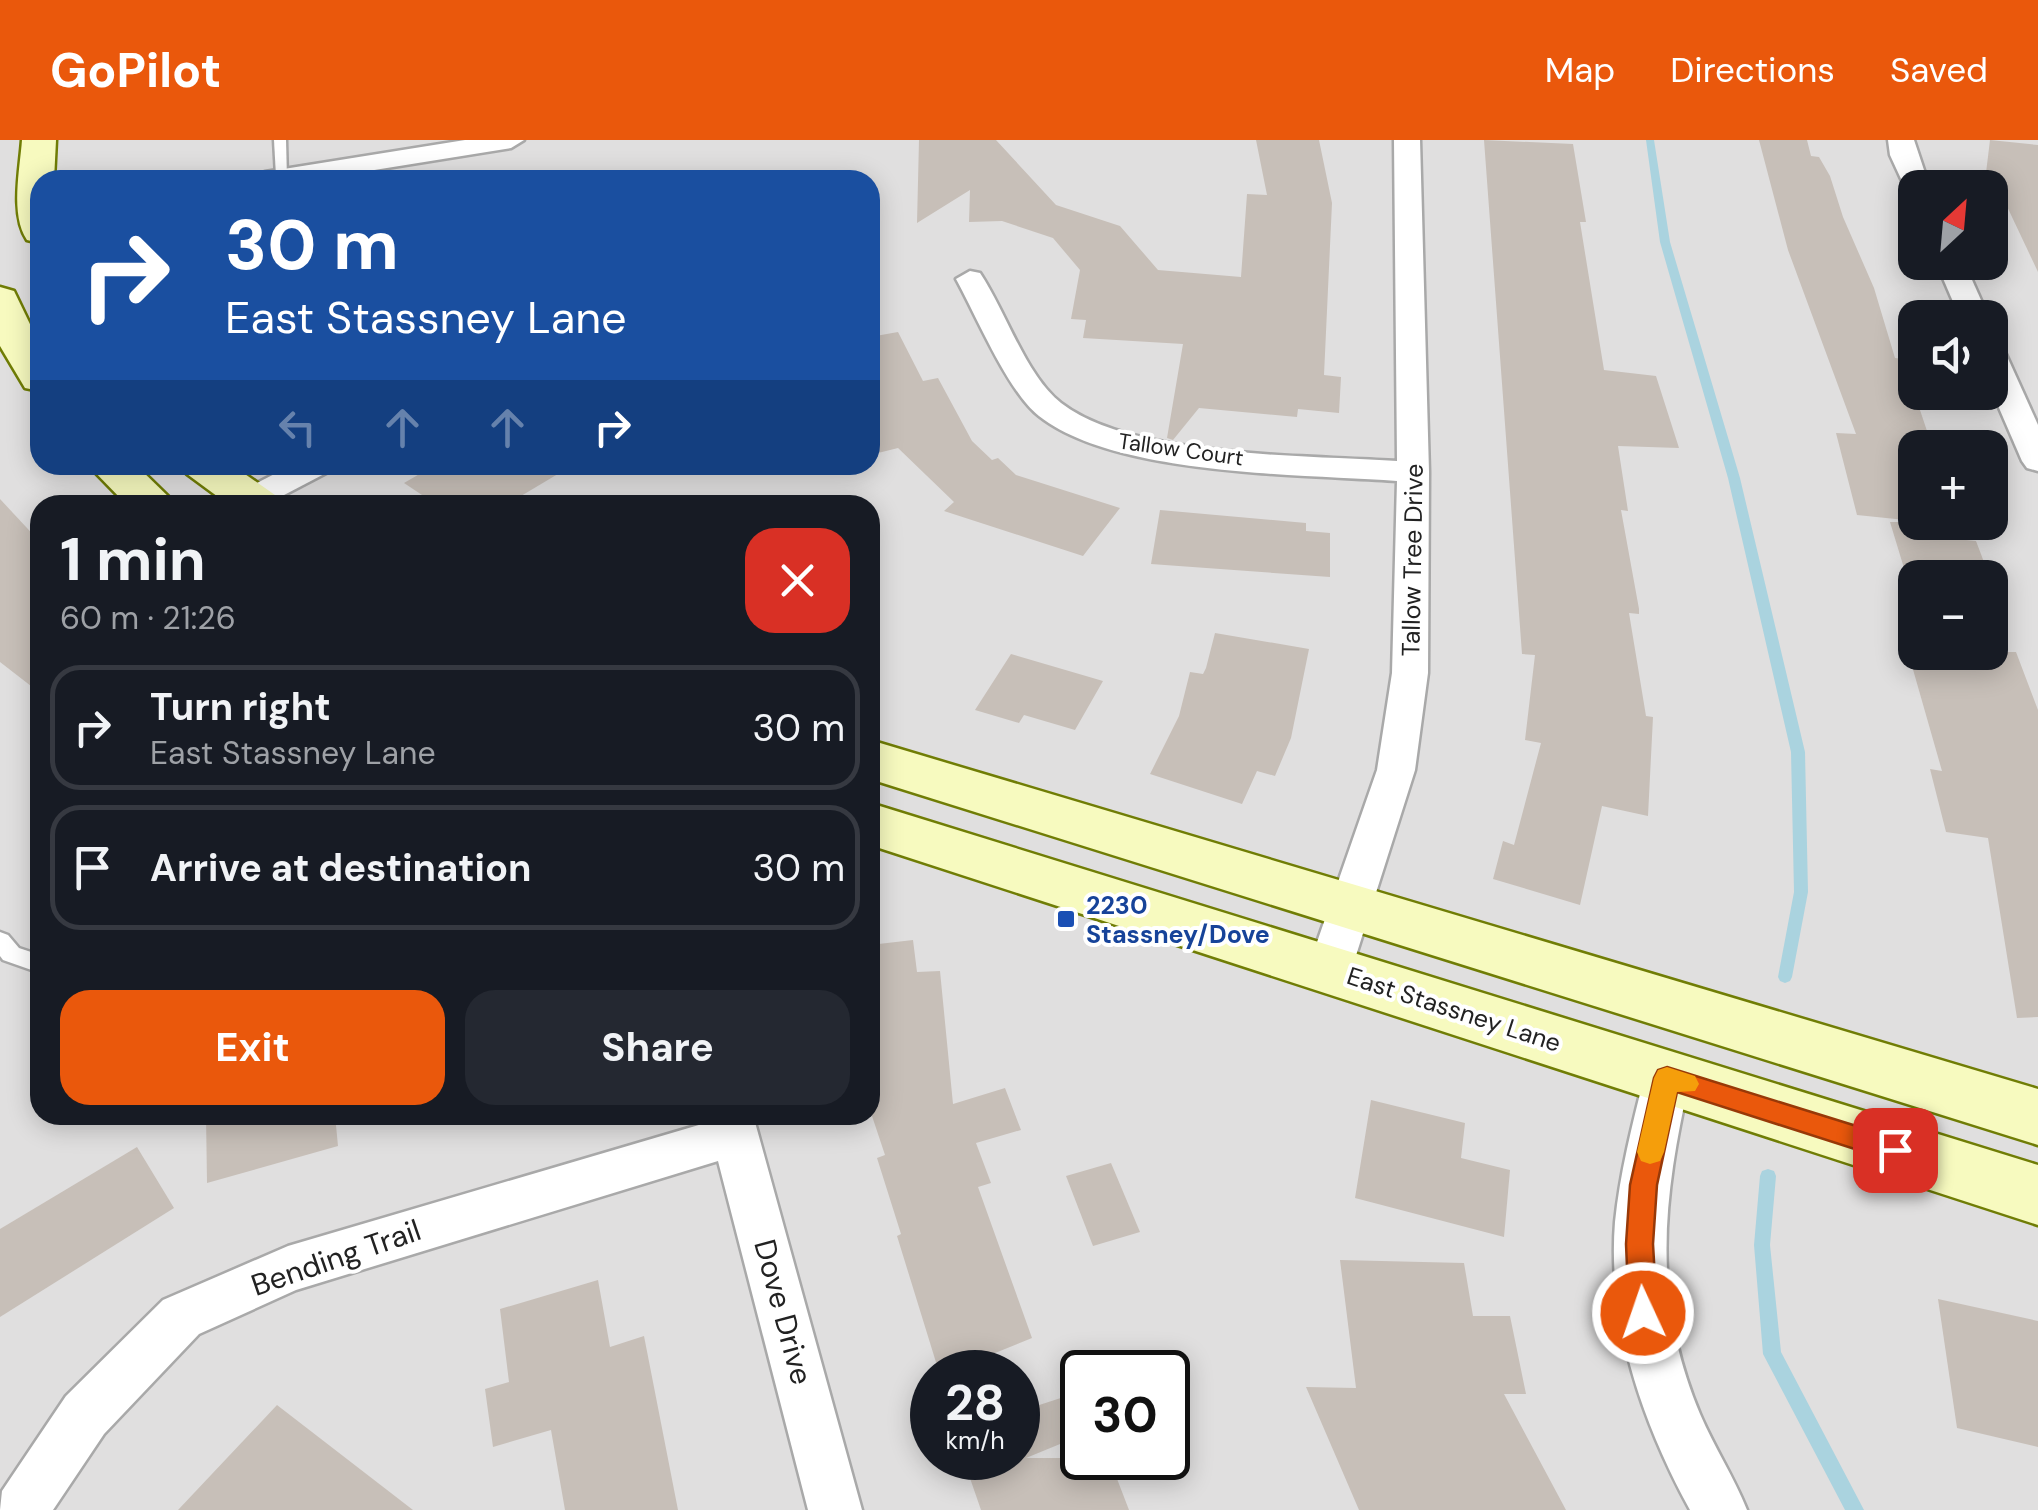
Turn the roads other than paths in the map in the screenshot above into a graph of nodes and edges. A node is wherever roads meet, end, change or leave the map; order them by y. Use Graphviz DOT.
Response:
graph roads {
  1 [pos="39,140"];
  2 [pos="280,140"];
  3 [pos="1407,140"];
  4 [pos="1901,140"];
  5 [pos="496,141"];
  6 [pos="37,170"];
  7 [pos="275,170"];
  8 [pos="322,170"];
  9 [pos="1909,170"];
  10 [pos="30,235"];
  11 [pos="0,243"];
  12 [pos="970,279"];
  13 [pos="0,299"];
  14 [pos="30,365"];
  15 [pos="2008,371"];
  16 [pos="2038,383"];
  17 [pos="2008,393"];
  18 [pos="2038,461"];
  19 [pos="1413,472"];
  20 [pos="121,475"];
  21 [pos="215,475"];
  22 [pos="299,475"];
  23 [pos="143,495"];
  24 [pos="240,495"];
  25 [pos="264,495"];
  26 [pos="880,762"];
  27 [pos="880,827"];
  28 [pos="1352,906"];
  29 [pos="0,940"];
  30 [pos="30,961"];
  31 [pos="1330,968"];
  32 [pos="1695,1086"];
  33 [pos="2038,1116"];
  34 [pos="733,1125"];
  35 [pos="2038,1196"];
  36 [pos="21,1510"];
  37 [pos="835,1510"];
  38 [pos="1720,1510"];
  1 -- 6 [label="main road"];
  2 -- 7 [label="lane"];
  3 -- 19 [label="street, Tallow Tree Drive"];
  4 -- 9 [label="street"];
  5 -- 8 [label="street"];
  10 -- 11 [label="main road"];
  12 -- 19 [label="street, Tallow Court"];
  13 -- 14 [label="main road"];
  15 -- 16 [label="street"];
  17 -- 18 [label="street"];
  19 -- 28 [label="street, Tallow Tree Drive"];
  20 -- 23 [label="main road"];
  21 -- 24 [label="main road"];
  22 -- 25 [label="street"];
  26 -- 28 [label="main road"];
  27 -- 31 [label="main road, East Stassney Lane"];
  28 -- 31 [label="street, Tallow Tree Drive"];
  28 -- 33 [label="main road"];
  29 -- 30 [label="lane"];
  31 -- 32 [label="main road, East Stassney Lane"];
  32 -- 35 [label="main road, East Stassney Lane"];
  32 -- 38 [label="street"];
  34 -- 36 [label="street, Bending Trail"];
  34 -- 37 [label="street, Dove Drive"];
}
